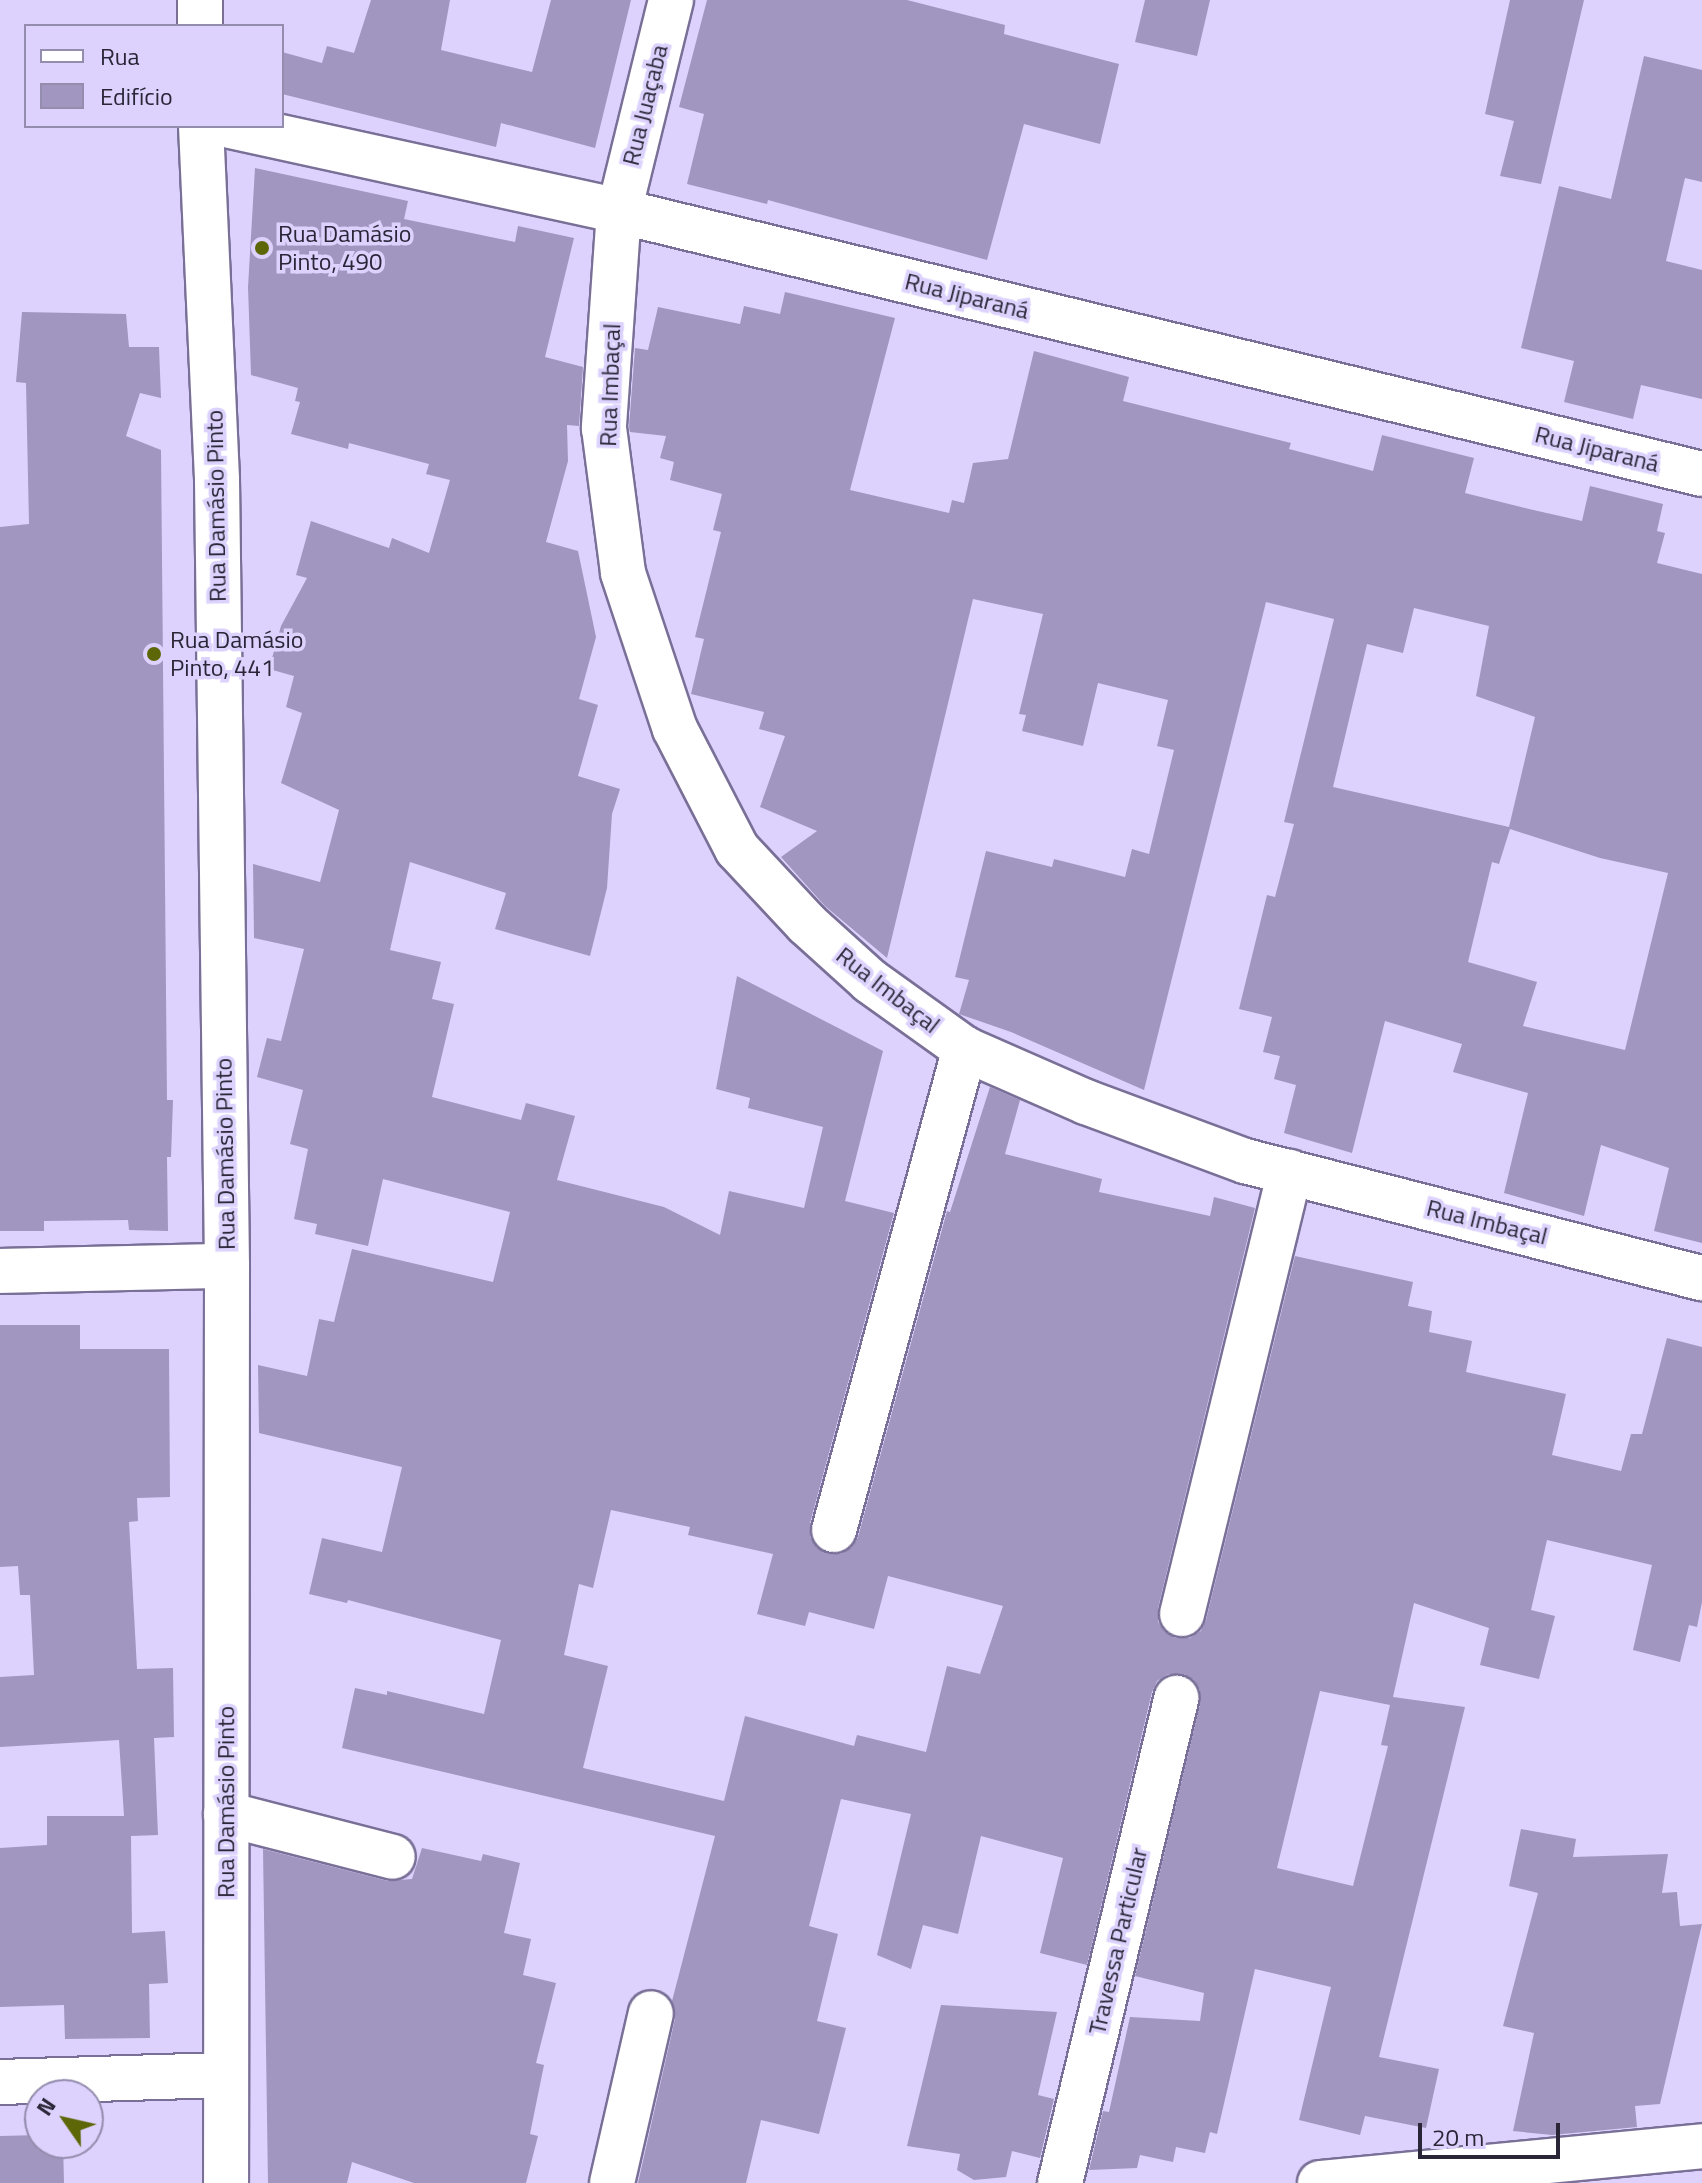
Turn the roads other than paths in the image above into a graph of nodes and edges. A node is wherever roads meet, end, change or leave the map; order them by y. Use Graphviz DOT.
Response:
graph roads {
  1 [pos="200,0"];
  2 [pos="671,0"];
  3 [pos="200,24"];
  4 [pos="201,128"];
  5 [pos="239,128"];
  6 [pos="619,211"];
  7 [pos="1702,474"];
  8 [pos="965,1049"];
  9 [pos="1290,1172"];
  10 [pos="227,1266"];
  11 [pos="0,1271"];
  12 [pos="1702,1278"];
  13 [pos="834,1530"];
  14 [pos="1182,1614"];
  15 [pos="1176,1698"];
  16 [pos="226,1814"];
  17 [pos="393,1857"];
  18 [pos="651,2013"];
  19 [pos="226,2075"];
  20 [pos="0,2082"];
  21 [pos="1702,2146"];
  22 [pos="226,2183"];
  23 [pos="612,2183"];
  24 [pos="1060,2183"];
  25 [pos="1320,2183"];
  1 -- 3 [label="street"];
  2 -- 6 [label="street, Rua Juaçaba"];
  4 -- 10 [label="street, Rua Damásio Pinto"];
  5 -- 6 [label="street, Rua Jiparaná"];
  6 -- 7 [label="street, Rua Jiparaná"];
  6 -- 8 [label="street, Rua Imbaçal"];
  8 -- 9 [label="street, Rua Imbaçal"];
  8 -- 13 [label="street"];
  9 -- 12 [label="street, Rua Imbaçal"];
  9 -- 14 [label="street"];
  10 -- 11 [label="street"];
  10 -- 16 [label="street, Rua Damásio Pinto"];
  15 -- 24 [label="street, Travessa Particular"];
  16 -- 17 [label="street"];
  16 -- 19 [label="street, Rua Damásio Pinto"];
  18 -- 23 [label="street"];
  19 -- 20 [label="street"];
  19 -- 22 [label="street, Rua Damásio Pinto"];
  21 -- 25 [label="street"];
}
